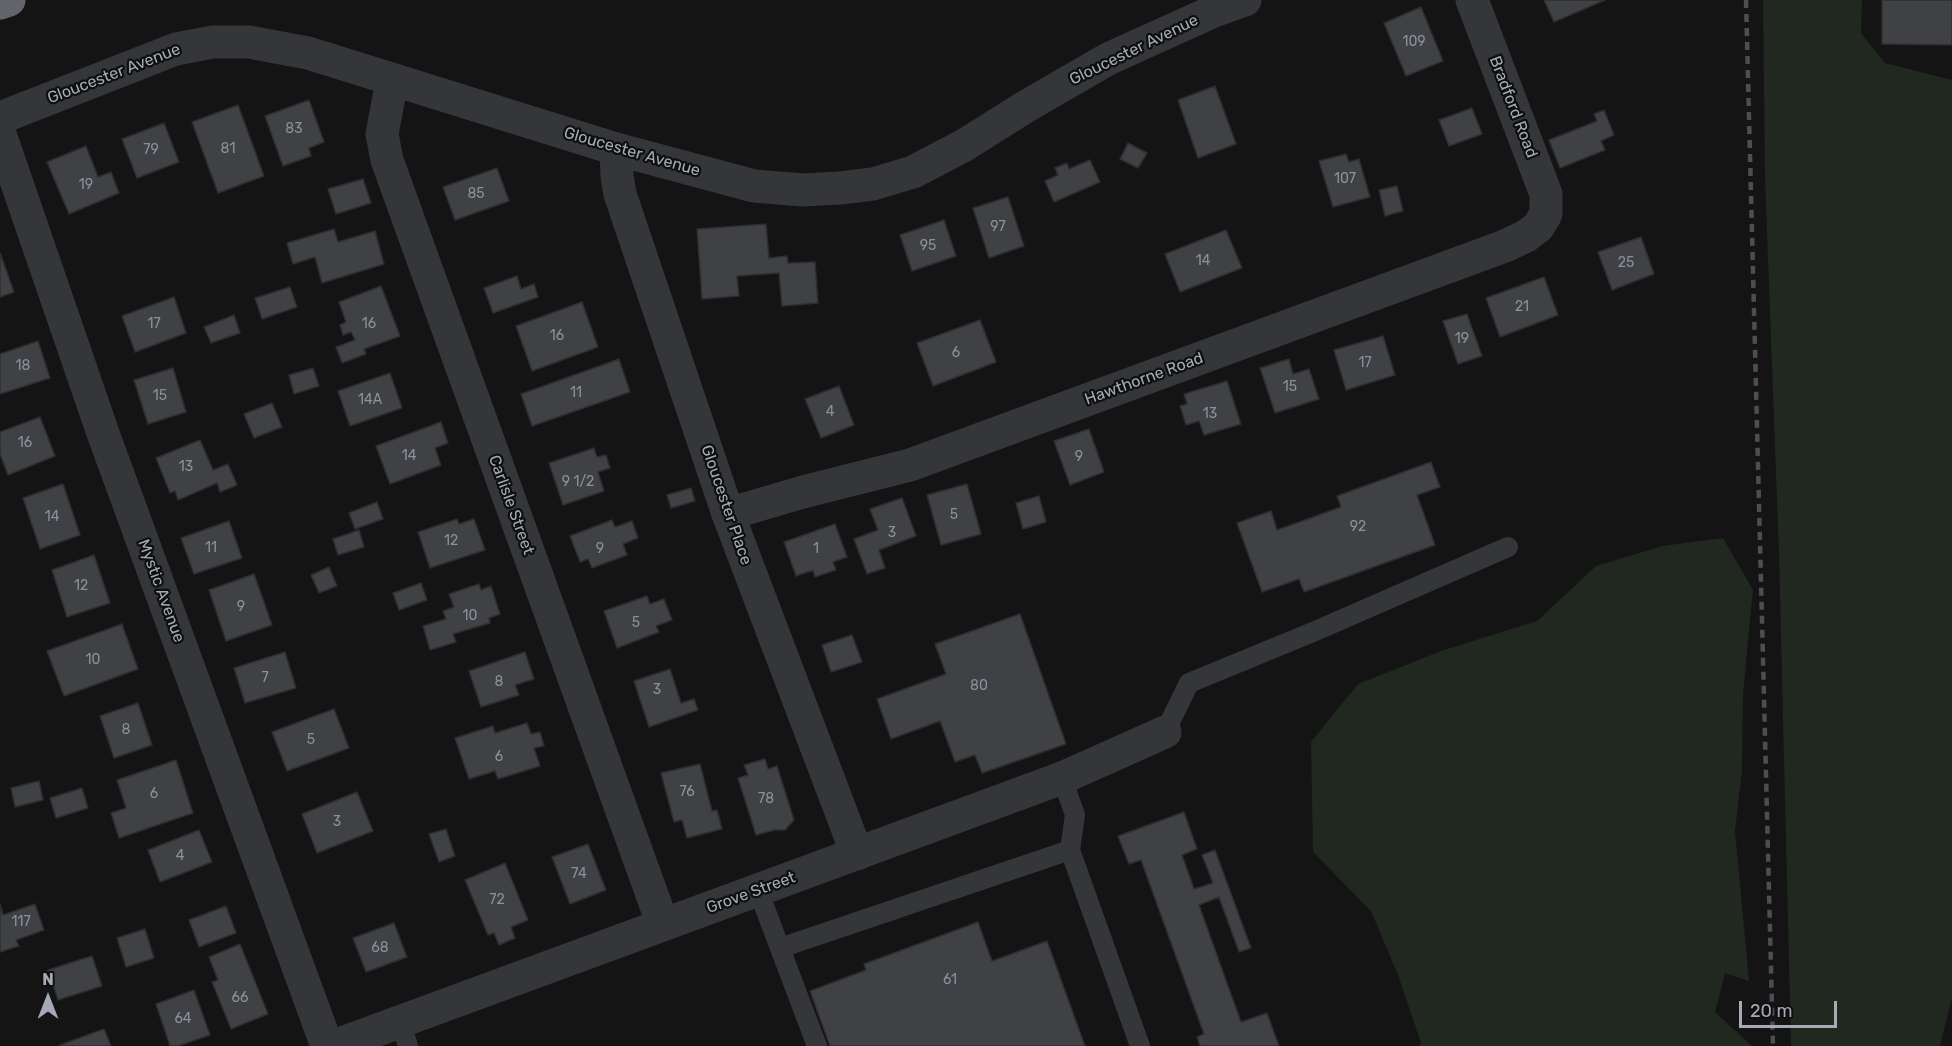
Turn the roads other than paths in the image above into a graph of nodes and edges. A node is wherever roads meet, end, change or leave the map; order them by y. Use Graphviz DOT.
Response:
graph roads {
  1 [pos="9,0"];
  2 [pos="1245,0"];
  3 [pos="1472,0"];
  4 [pos="0,3"];
  5 [pos="392,81"];
  6 [pos="0,118"];
  7 [pos="0,134"];
  8 [pos="616,149"];
  9 [pos="1546,214"];
  10 [pos="728,514"];
  11 [pos="1508,547"];
  12 [pos="1165,732"];
  13 [pos="1062,778"];
  14 [pos="1070,850"];
  15 [pos="857,854"];
  16 [pos="758,890"];
  17 [pos="663,925"];
  18 [pos="780,948"];
  19 [pos="404,1034"];
  20 [pos="327,1046"];
  21 [pos="334,1046"];
  22 [pos="817,1046"];
  23 [pos="1140,1046"];
  1 -- 4 [label="highway"];
  2 -- 8 [label="street, Gloucester Avenue"];
  3 -- 9 [label="street, Bradford Road"];
  5 -- 6 [label="street, Gloucester Avenue"];
  5 -- 8 [label="street, Gloucester Avenue"];
  5 -- 17 [label="street, Carlisle Street"];
  7 -- 20 [label="street, Mystic Avenue"];
  8 -- 10 [label="street, Gloucester Place"];
  9 -- 10 [label="street, Hawthorne Road"];
  10 -- 15 [label="street, Gloucester Place"];
  11 -- 12 [label="lane"];
  12 -- 13 [label="street, Grove Street"];
  13 -- 14 [label="lane"];
  13 -- 15 [label="street, Grove Street"];
  14 -- 18 [label="lane"];
  14 -- 23 [label="lane"];
  15 -- 16 [label="street, Grove Street"];
  16 -- 17 [label="street, Grove Street"];
  16 -- 18 [label="lane"];
  17 -- 19 [label="street, Grove Street"];
  18 -- 22 [label="lane"];
  19 -- 21 [label="street, Grove Street"];
}
